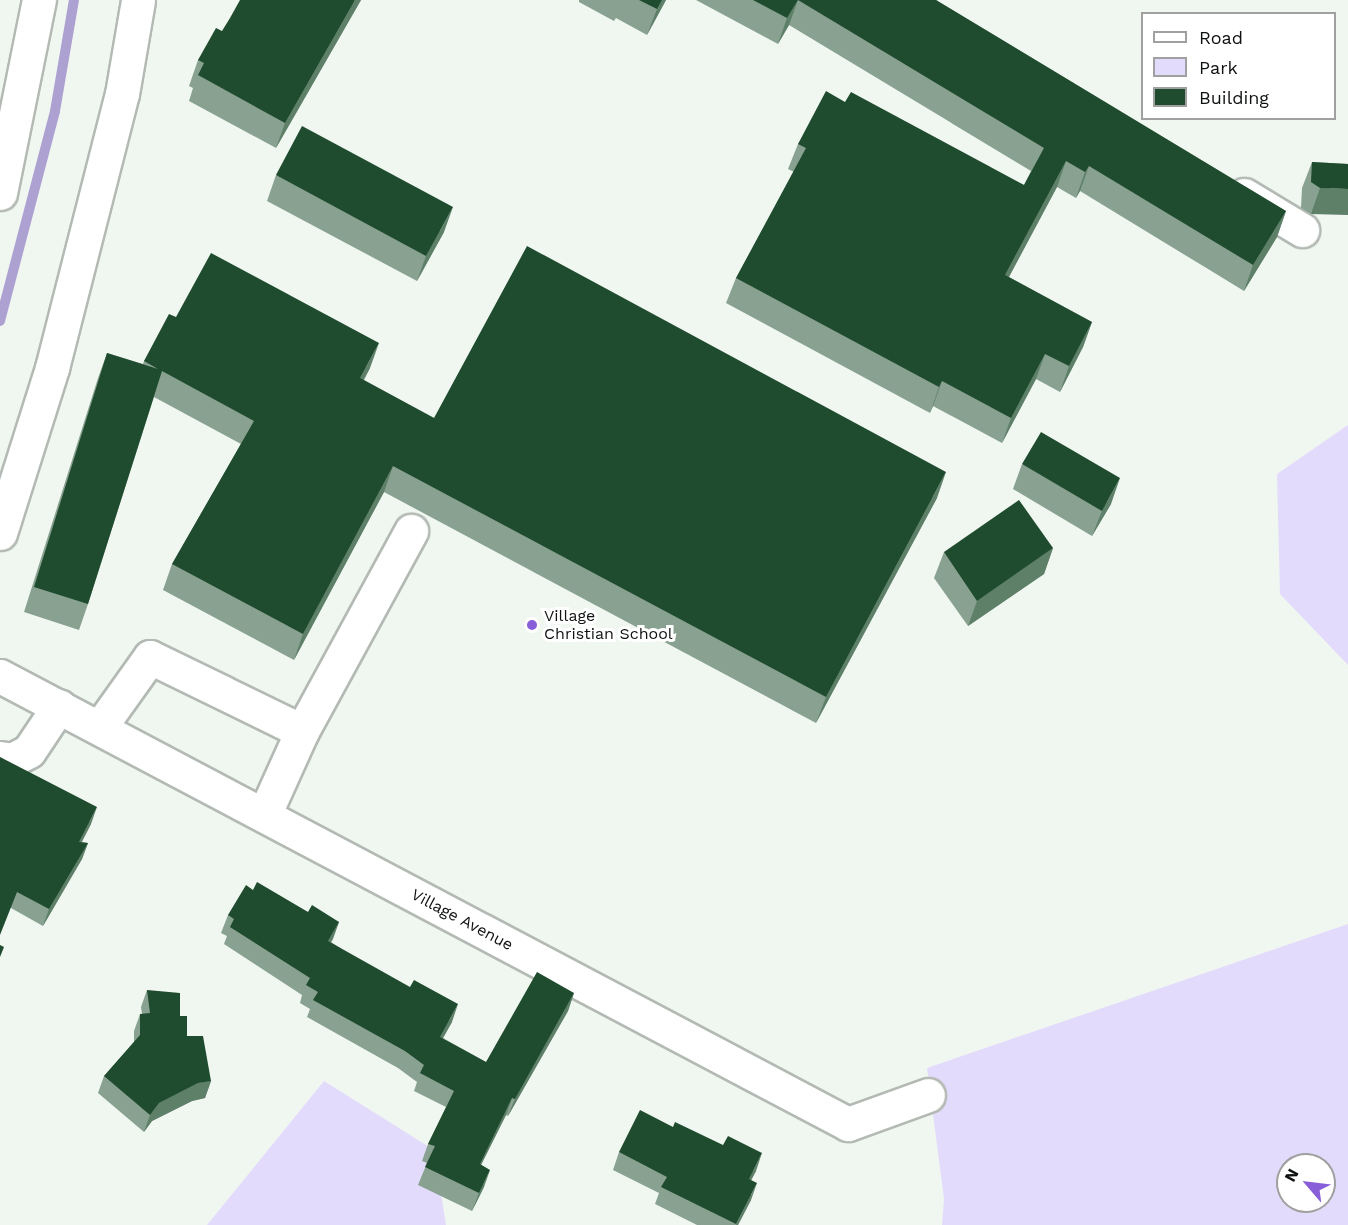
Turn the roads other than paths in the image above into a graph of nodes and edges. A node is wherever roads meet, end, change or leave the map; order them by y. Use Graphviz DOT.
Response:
graph roads {
  1 [pos="39,0"];
  2 [pos="138,0"];
  3 [pos="1214,177"];
  4 [pos="0,193"];
  5 [pos="1302,230"];
  6 [pos="411,531"];
  7 [pos="0,534"];
  8 [pos="0,676"];
  9 [pos="59,706"];
  10 [pos="100,727"];
  11 [pos="302,730"];
  12 [pos="0,758"];
  13 [pos="264,814"];
  14 [pos="928,1095"];
  1 -- 4 [label="street"];
  2 -- 7 [label="street"];
  3 -- 5 [label="street"];
  6 -- 11 [label="street"];
  8 -- 9 [label="street, Village Avenue"];
  9 -- 10 [label="street, Village Avenue"];
  9 -- 12 [label="street"];
  10 -- 11 [label="street"];
  10 -- 13 [label="street, Village Avenue"];
  11 -- 13 [label="street"];
  13 -- 14 [label="street, Village Avenue"];
}
